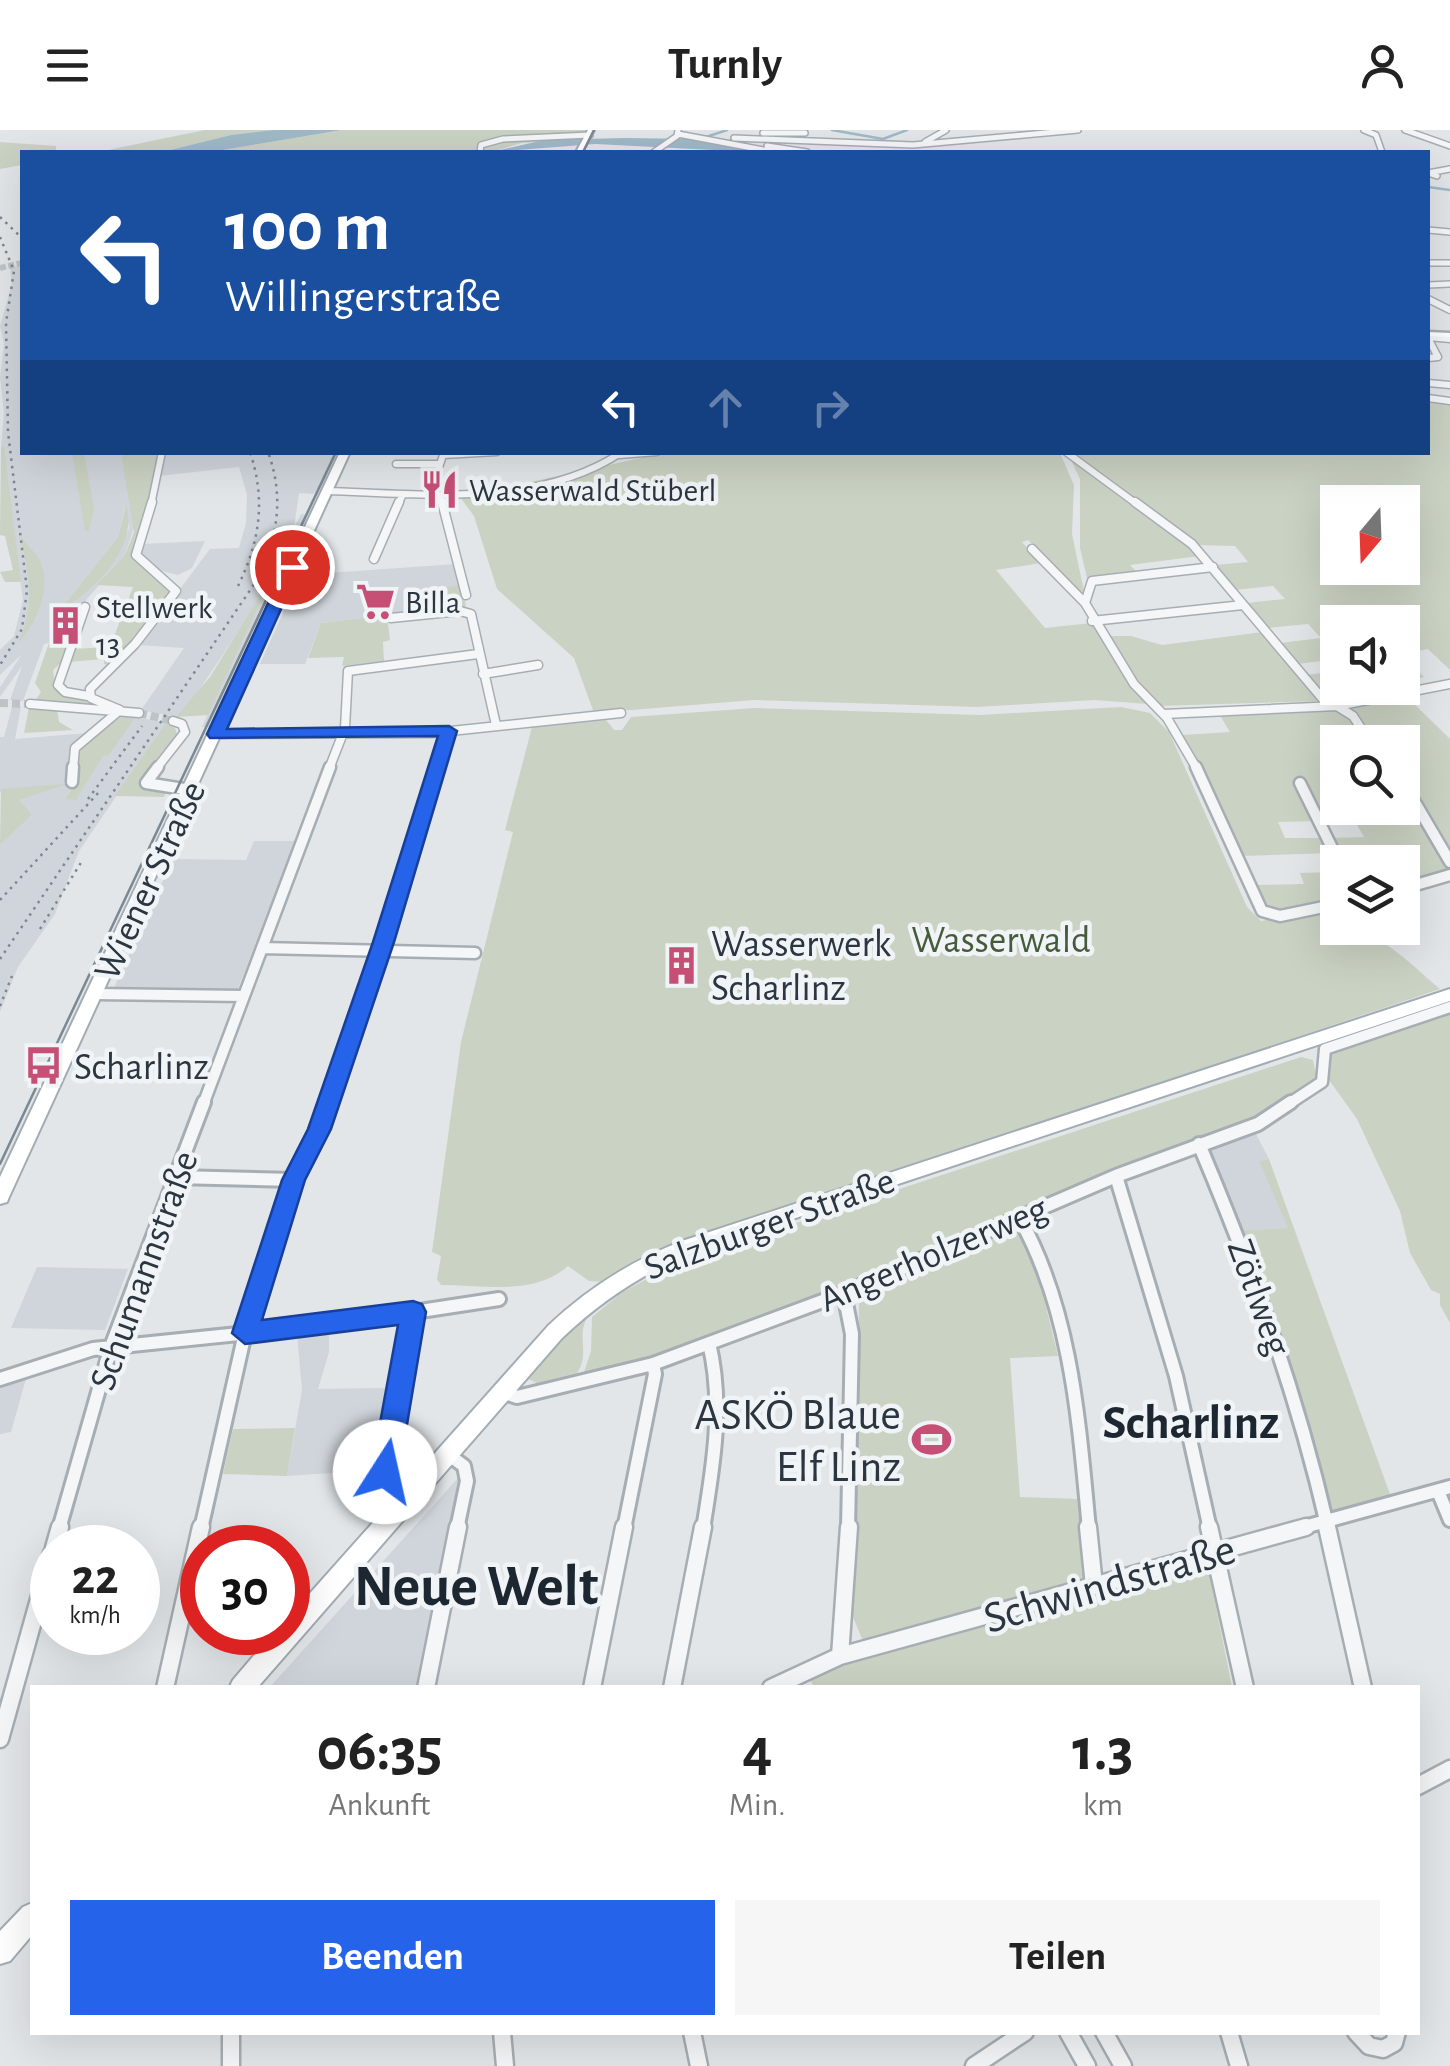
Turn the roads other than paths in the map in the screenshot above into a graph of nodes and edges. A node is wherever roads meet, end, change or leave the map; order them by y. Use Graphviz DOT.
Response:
graph roads {
  1 [pos="946,130"];
  2 [pos="1008,130"];
  3 [pos="1078,130"];
  4 [pos="1364,130"];
  5 [pos="1405,130"];
  6 [pos="677,134"];
  7 [pos="1020,137"];
  8 [pos="587,140"];
  9 [pos="735,141"];
  10 [pos="924,142"];
  11 [pos="1450,146"];
  12 [pos="480,150"];
  13 [pos="657,150"];
  14 [pos="767,150"];
  15 [pos="794,150"];
  16 [pos="1381,150"];
  17 [pos="1430,339"];
  18 [pos="1430,358"];
  19 [pos="161,455"];
  20 [pos="344,455"];
  21 [pos="618,455"];
  22 [pos="1070,455"];
  23 [pos="442,457"];
  24 [pos="396,464"];
  25 [pos="327,491"];
  26 [pos="403,494"];
  27 [pos="435,495"];
  28 [pos="1032,549"];
  29 [pos="374,560"];
  30 [pos="1213,568"];
  31 [pos="466,595"];
  32 [pos="1085,603"];
  33 [pos="1243,605"];
  34 [pos="85,607"];
  35 [pos="391,618"];
  36 [pos="1092,620"];
  37 [pos="478,654"];
  38 [pos="538,665"];
  39 [pos="483,674"];
  40 [pos="1450,684"];
  41 [pos="1420,689"];
  42 [pos="1320,691"];
  43 [pos="88,696"];
  44 [pos="30,704"];
  45 [pos="1320,705"];
  46 [pos="1334,705"];
  47 [pos="120,710"];
  48 [pos="139,713"];
  49 [pos="621,713"];
  50 [pos="1164,714"];
  51 [pos="173,720"];
  52 [pos="496,725"];
  53 [pos="1358,725"];
  54 [pos="449,731"];
  55 [pos="216,734"];
  56 [pos="343,734"];
  57 [pos="72,782"];
  58 [pos="1300,782"];
  59 [pos="192,786"];
  60 [pos="1420,811"];
  61 [pos="1331,845"];
  62 [pos="1450,862"];
  63 [pos="1450,876"];
  64 [pos="1420,884"];
  65 [pos="1320,907"];
  66 [pos="262,948"];
  67 [pos="379,950"];
  68 [pos="474,953"];
  69 [pos="96,994"];
  70 [pos="1450,994"];
  71 [pos="244,996"];
  72 [pos="1450,1007"];
  73 [pos="1199,1144"];
  74 [pos="1116,1176"];
  75 [pos="176,1177"];
  76 [pos="294,1180"];
  77 [pos="0,1198"];
  78 [pos="1019,1216"];
  79 [pos="844,1294"];
  80 [pos="498,1299"];
  81 [pos="413,1312"];
  82 [pos="245,1333"];
  83 [pos="709,1343"];
  84 [pos="110,1347"];
  85 [pos="652,1364"];
  86 [pos="0,1380"];
  87 [pos="502,1392"];
  88 [pos="449,1455"];
  89 [pos="1444,1489"];
  90 [pos="374,1492"];
  91 [pos="1450,1520"];
  92 [pos="1324,1522"];
  93 [pos="60,1525"];
  94 [pos="1216,1552"];
  95 [pos="1094,1586"];
  96 [pos="30,1632"];
  97 [pos="840,1656"];
  98 [pos="166,1685"];
  99 [pos="243,1685"];
  100 [pos="427,1685"];
  101 [pos="593,1685"];
  102 [pos="673,1685"];
  103 [pos="778,1685"];
  104 [pos="1244,1685"];
  105 [pos="1363,1685"];
  106 [pos="0,1738"];
  107 [pos="1450,1769"];
  108 [pos="1420,1785"];
  109 [pos="30,1918"];
  110 [pos="0,1951"];
  111 [pos="231,2035"];
  112 [pos="502,2035"];
  113 [pos="693,2035"];
  114 [pos="1020,2035"];
  115 [pos="1070,2035"];
  116 [pos="1106,2035"];
  117 [pos="1231,2035"];
  118 [pos="1359,2035"];
  119 [pos="1396,2035"];
  120 [pos="231,2066"];
  121 [pos="505,2066"];
  122 [pos="699,2066"];
  123 [pos="974,2066"];
  124 [pos="1088,2066"];
  125 [pos="1124,2066"];
  126 [pos="1238,2066"];
  1 -- 10 [label="street"];
  2 -- 7 [label="street"];
  3 -- 7 [label="street"];
  4 -- 16 [label="street"];
  5 -- 11 [label="street"];
  6 -- 9 [label="street"];
  6 -- 13 [label="street"];
  7 -- 10 [label="street"];
  8 -- 12 [label="street"];
  9 -- 10 [label="street"];
  9 -- 14 [label="street"];
  9 -- 15 [label="street"];
  17 -- 18 [label="street"];
  19 -- 43 [label="street"];
  20 -- 25 [label="main road, Wiener Straße"];
  21 -- 27 [label="street"];
  22 -- 30 [label="street"];
  23 -- 24 [label="street"];
  23 -- 27 [label="street"];
  25 -- 26 [label="street"];
  25 -- 55 [label="main road, Wiener Straße"];
  26 -- 27 [label="street"];
  26 -- 29 [label="street"];
  27 -- 31 [label="street"];
  28 -- 32 [label="street"];
  30 -- 32 [label="street"];
  30 -- 33 [label="street"];
  32 -- 36 [label="street"];
  33 -- 36 [label="street"];
  33 -- 42 [label="street"];
  34 -- 43 [label="street"];
  35 -- 37 [label="street"];
  36 -- 50 [label="street"];
  37 -- 39 [label="street"];
  37 -- 56 [label="street, Schumannstraße"];
  38 -- 39 [label="street"];
  39 -- 52 [label="street"];
  40 -- 41 [label="street"];
  43 -- 47 [label="street"];
  44 -- 47 [label="street"];
  45 -- 50 [label="street"];
  46 -- 53 [label="street"];
  47 -- 48 [label="street"];
  47 -- 57 [label="street"];
  49 -- 52 [label="street"];
  50 -- 65 [label="street"];
  51 -- 59 [label="street"];
  52 -- 54 [label="street"];
  54 -- 56 [label="street"];
  54 -- 67 [label="street"];
  55 -- 56 [label="street"];
  55 -- 59 [label="main road, Wiener Straße"];
  56 -- 66 [label="street, Schumannstraße"];
  58 -- 61 [label="street"];
  59 -- 69 [label="main road, Wiener Straße"];
  60 -- 62 [label="street"];
  63 -- 64 [label="street"];
  66 -- 67 [label="street"];
  66 -- 71 [label="street, Schumannstraße"];
  67 -- 68 [label="street"];
  67 -- 76 [label="street"];
  69 -- 71 [label="street"];
  69 -- 77 [label="main road, Wiener Straße"];
  70 -- 87 [label="main road, Salzburger Straße"];
  71 -- 75 [label="street, Schumannstraße"];
  72 -- 73 [label="street, Angerholzerweg"];
  73 -- 74 [label="street, Angerholzerweg"];
  73 -- 92 [label="street, Zötlweg"];
  74 -- 78 [label="street, Angerholzerweg"];
  74 -- 94 [label="street"];
  75 -- 76 [label="street"];
  75 -- 84 [label="street, Schumannstraße"];
  76 -- 82 [label="street"];
  78 -- 79 [label="street, Angerholzerweg"];
  78 -- 95 [label="street"];
  79 -- 83 [label="street, Angerholzerweg"];
  79 -- 97 [label="street"];
  80 -- 81 [label="street"];
  81 -- 82 [label="street"];
  81 -- 90 [label="street"];
  82 -- 84 [label="street"];
  82 -- 98 [label="street"];
  83 -- 85 [label="street, Angerholzerweg"];
  83 -- 102 [label="street"];
  84 -- 86 [label="street"];
  84 -- 93 [label="street, Schumannstraße"];
  85 -- 87 [label="street, Angerholzerweg"];
  85 -- 101 [label="street"];
  87 -- 88 [label="main road, Salzburger Straße"];
  88 -- 99 [label="main road, Salzburger Straße"];
  88 -- 100 [label="street"];
  89 -- 91 [label="street"];
  89 -- 92 [label="street, Schwindstraße"];
  92 -- 94 [label="street, Schwindstraße"];
  92 -- 105 [label="street, Zötlweg"];
  94 -- 95 [label="street, Schwindstraße"];
  94 -- 104 [label="street"];
  95 -- 97 [label="street, Schwindstraße"];
  96 -- 106 [label="street, Schumannstraße"];
  97 -- 103 [label="street, Schwindstraße"];
  107 -- 108 [label="street"];
  109 -- 110 [label="main road"];
  111 -- 120 [label="street"];
  112 -- 121 [label="street"];
  113 -- 122 [label="street"];
  114 -- 123 [label="street"];
  115 -- 124 [label="street"];
  116 -- 125 [label="street"];
  117 -- 126 [label="street"];
  118 -- 119 [label="street"];
}
